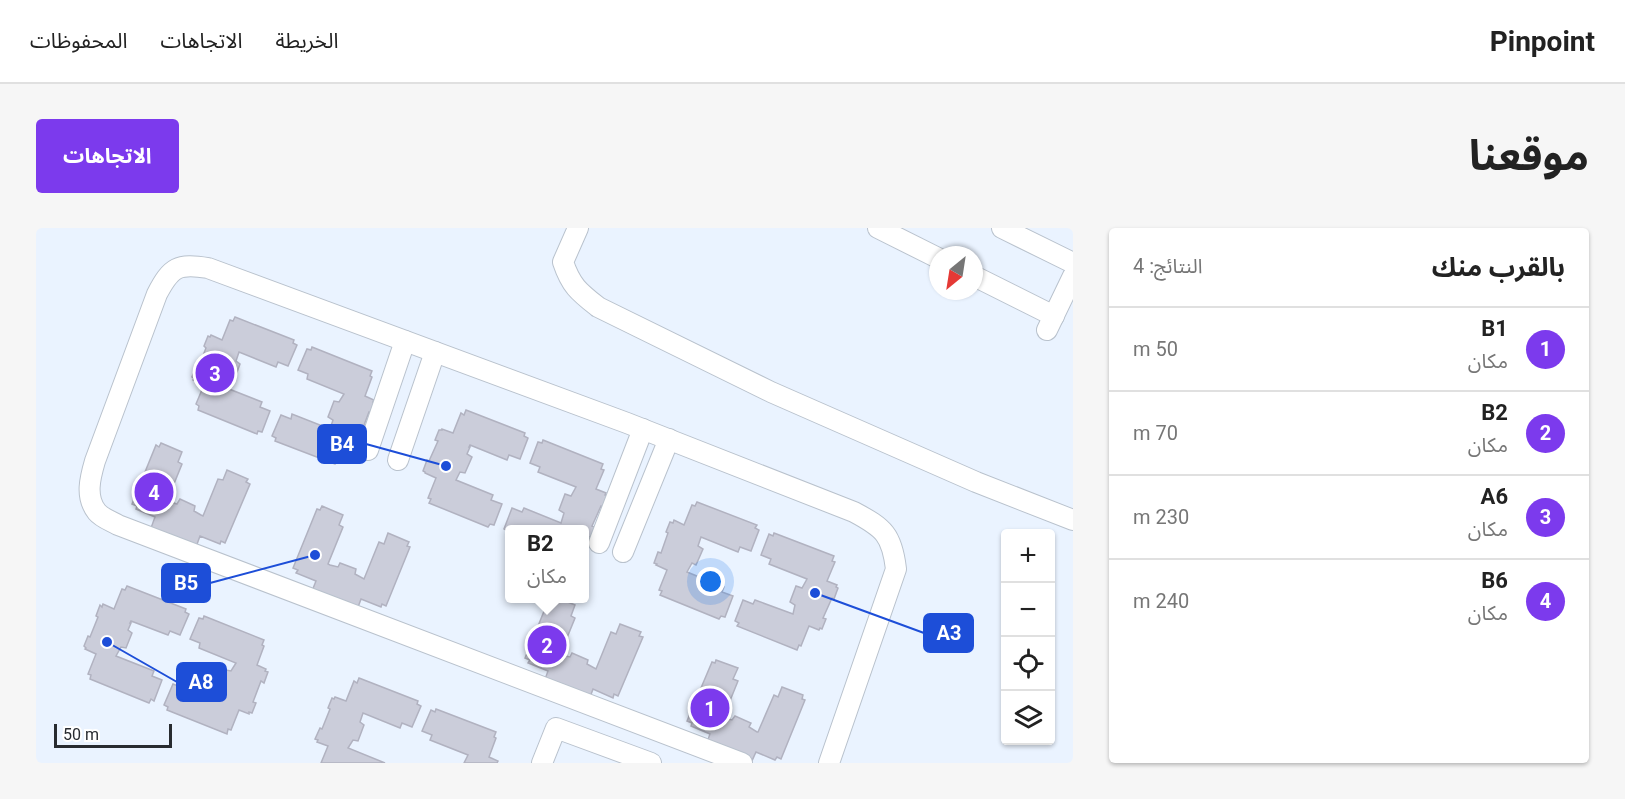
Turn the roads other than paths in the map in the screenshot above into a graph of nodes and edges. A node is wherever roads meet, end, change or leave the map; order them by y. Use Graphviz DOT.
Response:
graph roads {
  1 [pos="579,228"];
  2 [pos="878,228"];
  3 [pos="1002,228"];
  4 [pos="929,254"];
  5 [pos="1073,263"];
  6 [pos="1073,276"];
  7 [pos="983,281"];
  8 [pos="405,341"];
  9 [pos="435,352"];
  10 [pos="643,429"];
  11 [pos="669,439"];
  12 [pos="368,450"];
  13 [pos="398,460"];
  14 [pos="1073,520"];
  15 [pos="599,543"];
  16 [pos="623,552"];
  17 [pos="542,763"];
  18 [pos="651,763"];
  19 [pos="741,763"];
  20 [pos="829,763"];
  1 -- 14 [label="street"];
  2 -- 4 [label="street"];
  3 -- 5 [label="street"];
  6 -- 7 [label="street"];
  8 -- 9 [label="street"];
  8 -- 12 [label="street"];
  8 -- 19 [label="street"];
  9 -- 10 [label="street"];
  9 -- 13 [label="street"];
  10 -- 11 [label="street"];
  10 -- 15 [label="street"];
  11 -- 16 [label="street"];
  11 -- 20 [label="street"];
  17 -- 18 [label="street"];
}
